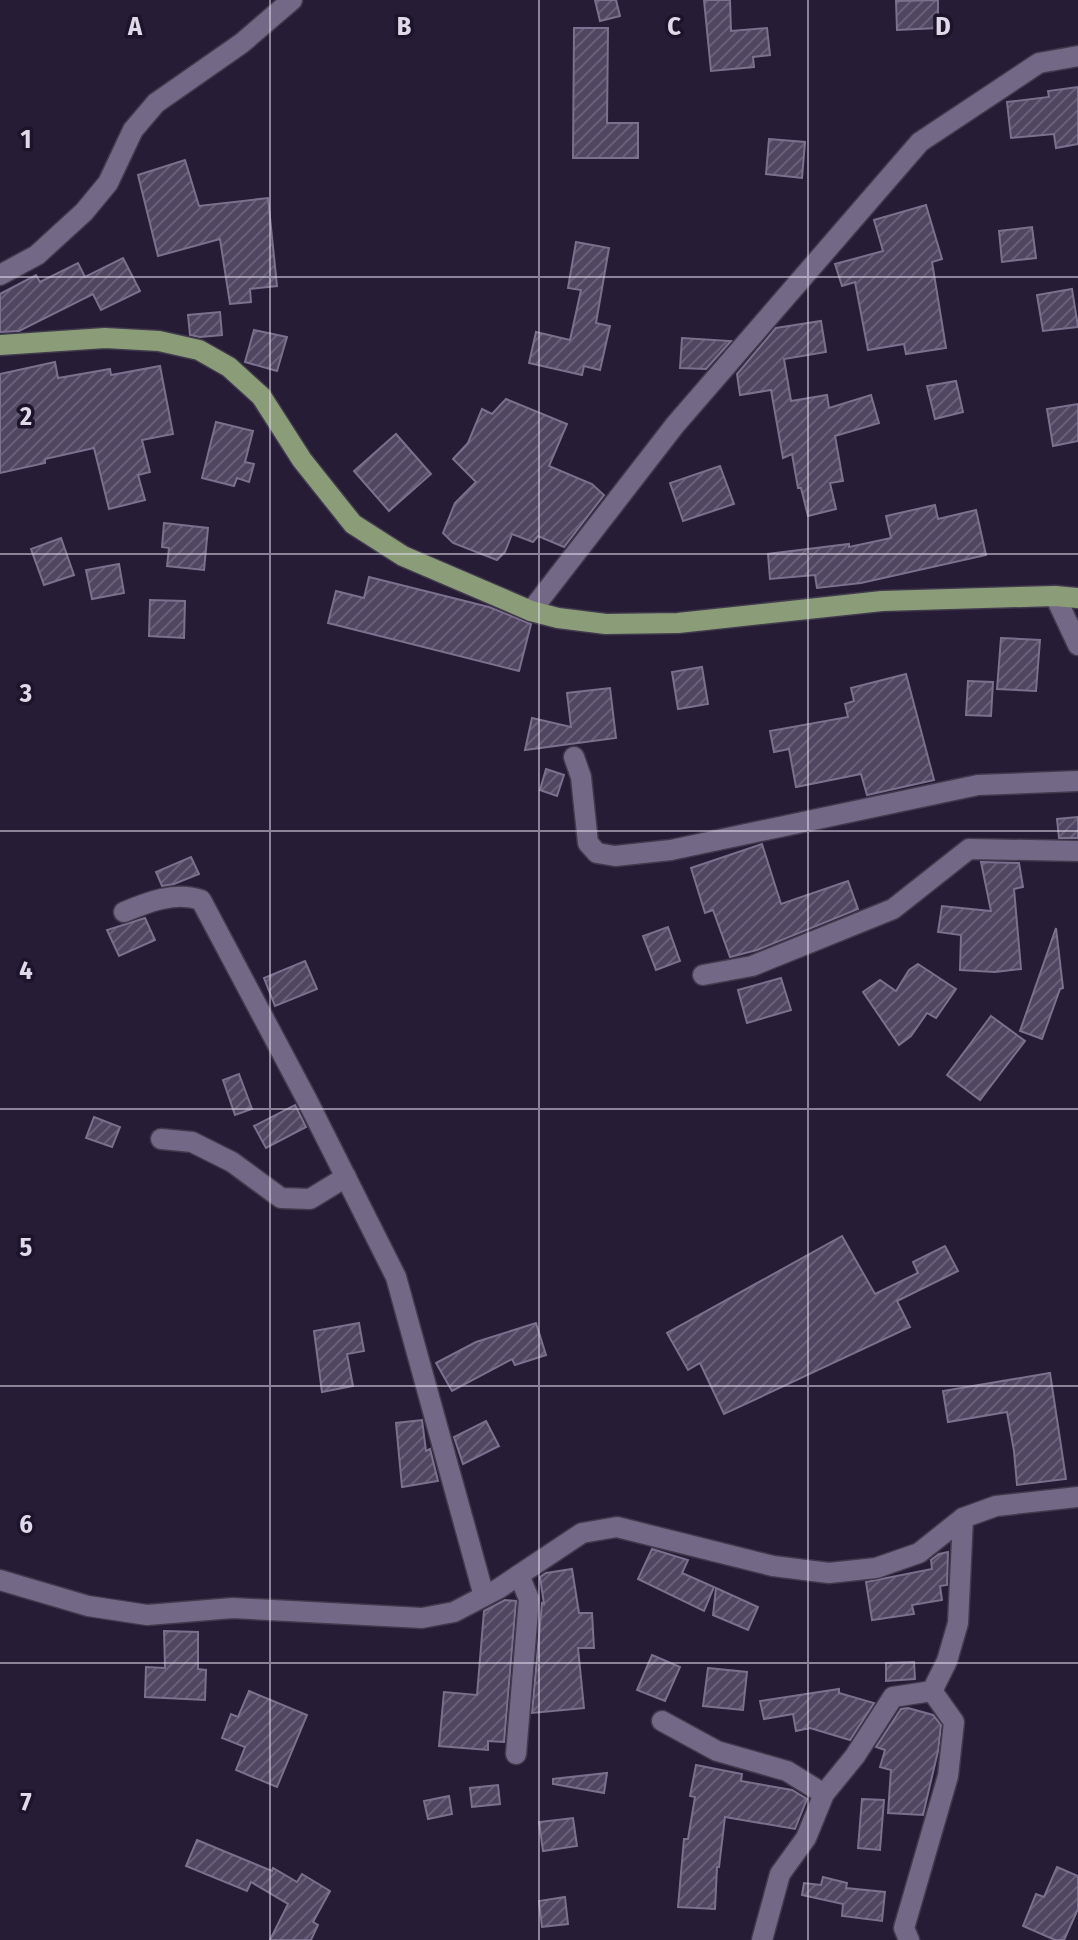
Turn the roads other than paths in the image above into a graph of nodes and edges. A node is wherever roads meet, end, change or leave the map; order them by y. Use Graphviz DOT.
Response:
graph roads {
  1 [pos="292,0"];
  2 [pos="1078,56"];
  3 [pos="0,275"];
  4 [pos="0,345"];
  5 [pos="1055,596"];
  6 [pos="1078,598"];
  7 [pos="531,611"];
  8 [pos="1078,645"];
  9 [pos="574,757"];
  10 [pos="1078,781"];
  11 [pos="1078,851"];
  12 [pos="124,912"];
  13 [pos="703,975"];
  14 [pos="161,1139"];
  15 [pos="346,1177"];
  16 [pos="1078,1497"];
  17 [pos="963,1518"];
  18 [pos="519,1575"];
  19 [pos="0,1580"];
  20 [pos="484,1596"];
  21 [pos="932,1691"];
  22 [pos="662,1721"];
  23 [pos="516,1754"];
  24 [pos="824,1794"];
  25 [pos="762,1940"];
  26 [pos="909,1940"];
  1 -- 3 [label="street"];
  2 -- 7 [label="street"];
  4 -- 7 [label="main road"];
  5 -- 6 [label="main road"];
  5 -- 7 [label="main road"];
  5 -- 8 [label="street"];
  9 -- 10 [label="street"];
  11 -- 13 [label="street"];
  12 -- 15 [label="street"];
  14 -- 15 [label="street"];
  15 -- 20 [label="street"];
  16 -- 17 [label="street"];
  17 -- 18 [label="street"];
  17 -- 21 [label="street"];
  18 -- 20 [label="street"];
  18 -- 23 [label="street"];
  19 -- 20 [label="street"];
  21 -- 24 [label="street"];
  21 -- 26 [label="street"];
  22 -- 24 [label="street"];
  24 -- 25 [label="street"];
}
